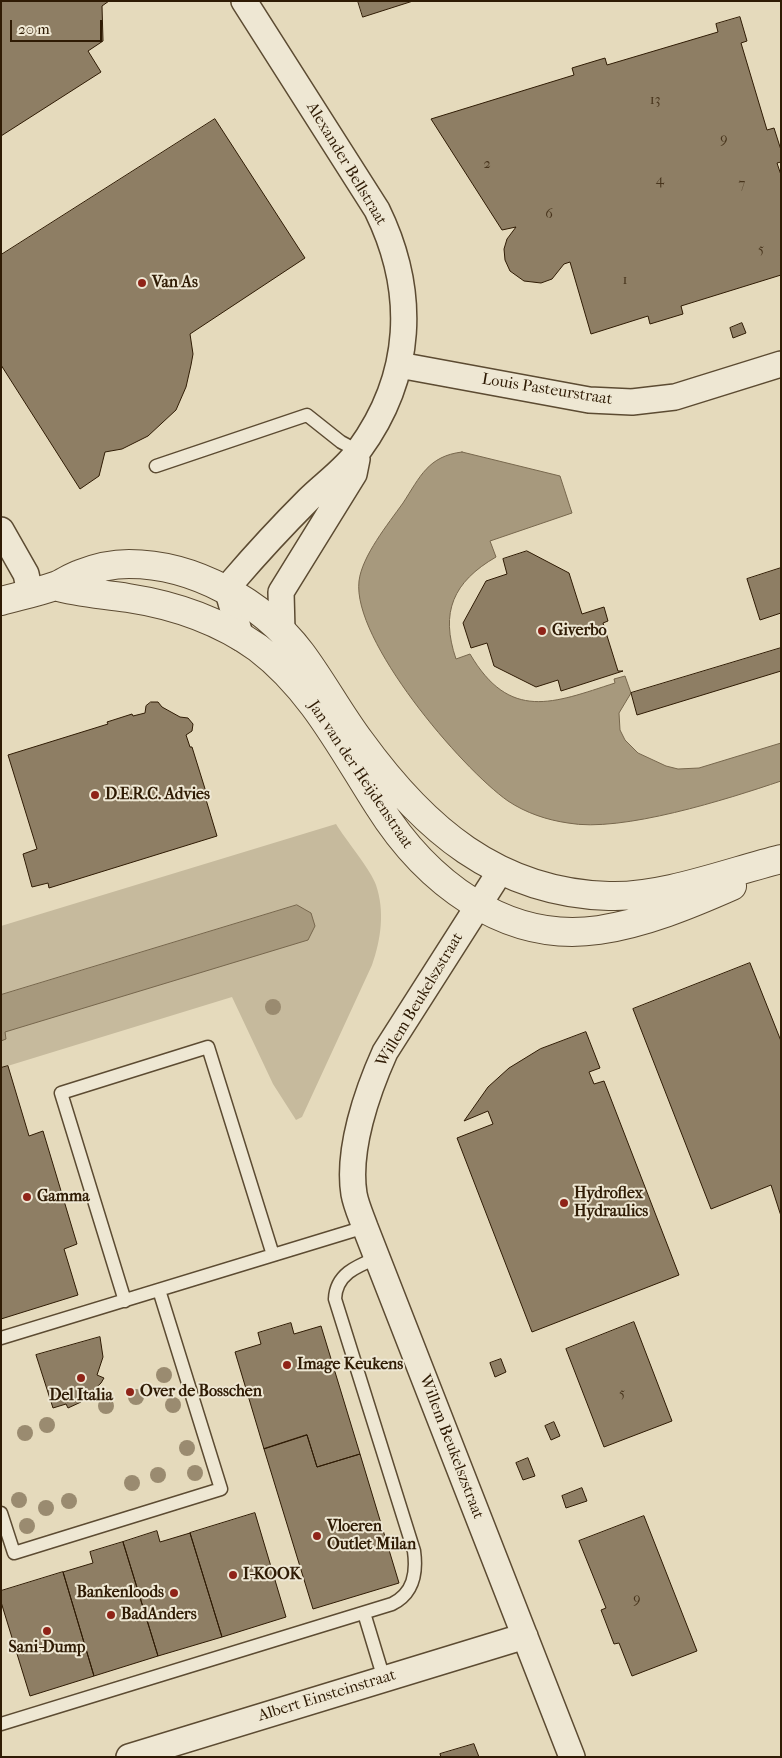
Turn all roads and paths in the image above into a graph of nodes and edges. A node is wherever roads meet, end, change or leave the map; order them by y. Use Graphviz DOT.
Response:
graph roads {
  1 [pos="244,1"];
  2 [pos="781,364"];
  3 [pos="399,365"];
  4 [pos="358,451"];
  5 [pos="156,466"];
  6 [pos="1,530"];
  7 [pos="43,589"];
  8 [pos="228,592"];
  9 [pos="1,601"];
  10 [pos="282,631"];
  11 [pos="242,638"];
  12 [pos="781,858"];
  13 [pos="781,864"];
  14 [pos="501,870"];
  15 [pos="478,907"];
  16 [pos="365,1227"];
  17 [pos="273,1255"];
  18 [pos="377,1258"];
  19 [pos="159,1290"];
  20 [pos="125,1300"];
  21 [pos="1,1338"];
  22 [pos="1,1513"];
  23 [pos="364,1613"];
  24 [pos="525,1636"];
  25 [pos="384,1679"];
  26 [pos="1,1724"];
  27 [pos="129,1757"];
  28 [pos="572,1757"];
  1 -- 3 [label="street, Alexander Bellstraat"];
  2 -- 3 [label="street, Louis Pasteurstraat"];
  3 -- 4 [label="street, Alexander Bellstraat"];
  4 -- 5 [label="lane"];
  4 -- 8 [label="street, Alexander Bellstraat"];
  4 -- 10 [label="street, Alexander Bellstraat"];
  6 -- 7 [label="street"];
  7 -- 8 [label="street, Jan van der Heijdenstraat"];
  7 -- 9 [label="street, Jan van der Heijdenstraat"];
  7 -- 11 [label="street, Jan van der Heijdenstraat"];
  8 -- 10 [label="street, Jan van der Heijdenstraat"];
  8 -- 11 [label="street"];
  10 -- 14 [label="street, Jan van der Heijdenstraat"];
  11 -- 15 [label="street, Jan van der Heijdenstraat"];
  12 -- 14 [label="street, Jan van der Heijdenstraat"];
  13 -- 15 [label="street, Jan van der Heijdenstraat"];
  14 -- 15 [label="street, Willem Beukelszstraat"];
  15 -- 16 [label="street, Willem Beukelszstraat"];
  16 -- 17 [label="lane"];
  16 -- 18 [label="street, Willem Beukelszstraat"];
  17 -- 19 [label="lane"];
  17 -- 20 [label="lane"];
  18 -- 23 [label="lane"];
  18 -- 24 [label="street, Willem Beukelszstraat"];
  19 -- 20 [label="lane"];
  19 -- 22 [label="lane"];
  20 -- 21 [label="lane"];
  23 -- 25 [label="lane"];
  23 -- 26 [label="lane"];
  24 -- 25 [label="street, Albert Einsteinstraat"];
  24 -- 28 [label="street, Willem Beukelszstraat"];
  25 -- 27 [label="street, Albert Einsteinstraat"];
}
